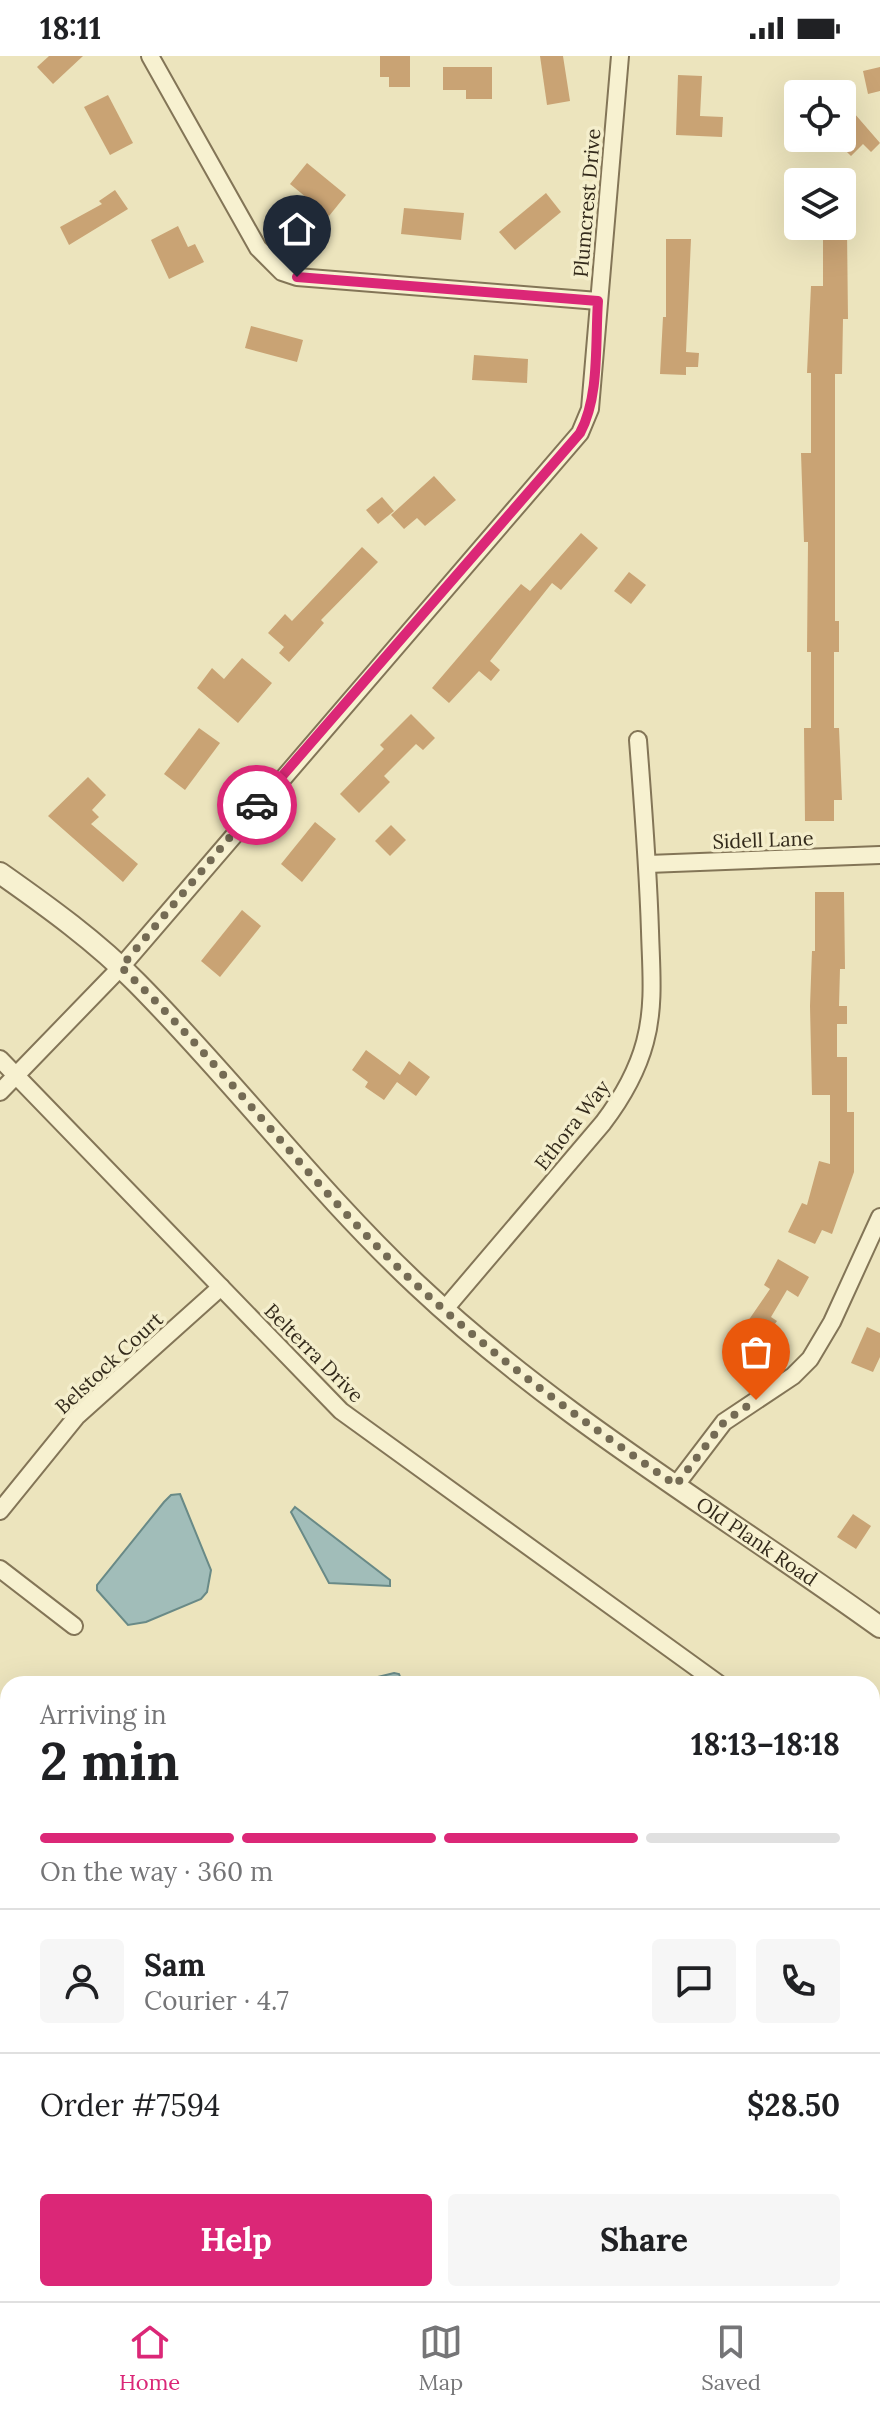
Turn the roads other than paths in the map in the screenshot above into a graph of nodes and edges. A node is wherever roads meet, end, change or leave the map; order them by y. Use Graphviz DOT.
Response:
graph roads {
  1 [pos="150,56"];
  2 [pos="620,56"];
  3 [pos="598,301"];
  4 [pos="638,740"];
  5 [pos="880,855"];
  6 [pos="648,864"];
  7 [pos="0,873"];
  8 [pos="121,967"];
  9 [pos="0,1059"];
  10 [pos="16,1075"];
  11 [pos="0,1092"];
  12 [pos="880,1217"];
  13 [pos="221,1287"];
  14 [pos="444,1310"];
  15 [pos="676,1485"];
  16 [pos="0,1511"];
  17 [pos="0,1569"];
  18 [pos="74,1626"];
  19 [pos="880,1627"];
  20 [pos="708,1676"];
  1 -- 3 [label="street"];
  2 -- 3 [label="street, Plumcrest Drive"];
  3 -- 8 [label="street, Plumcrest Drive"];
  4 -- 6 [label="street, Ethora Way"];
  5 -- 6 [label="street, Sidell Lane"];
  6 -- 14 [label="street, Ethora Way"];
  7 -- 8 [label="street, Old Plank Road"];
  8 -- 10 [label="street, Plumcrest Drive"];
  8 -- 14 [label="street, Old Plank Road"];
  9 -- 10 [label="street, Belterra Drive"];
  10 -- 11 [label="street, Plumcrest Drive"];
  10 -- 13 [label="street, Belterra Drive"];
  12 -- 15 [label="street"];
  13 -- 16 [label="street, Belstock Court"];
  13 -- 20 [label="street, Belterra Drive"];
  14 -- 15 [label="street, Old Plank Road"];
  15 -- 19 [label="street, Old Plank Road"];
  17 -- 18 [label="street"];
}
